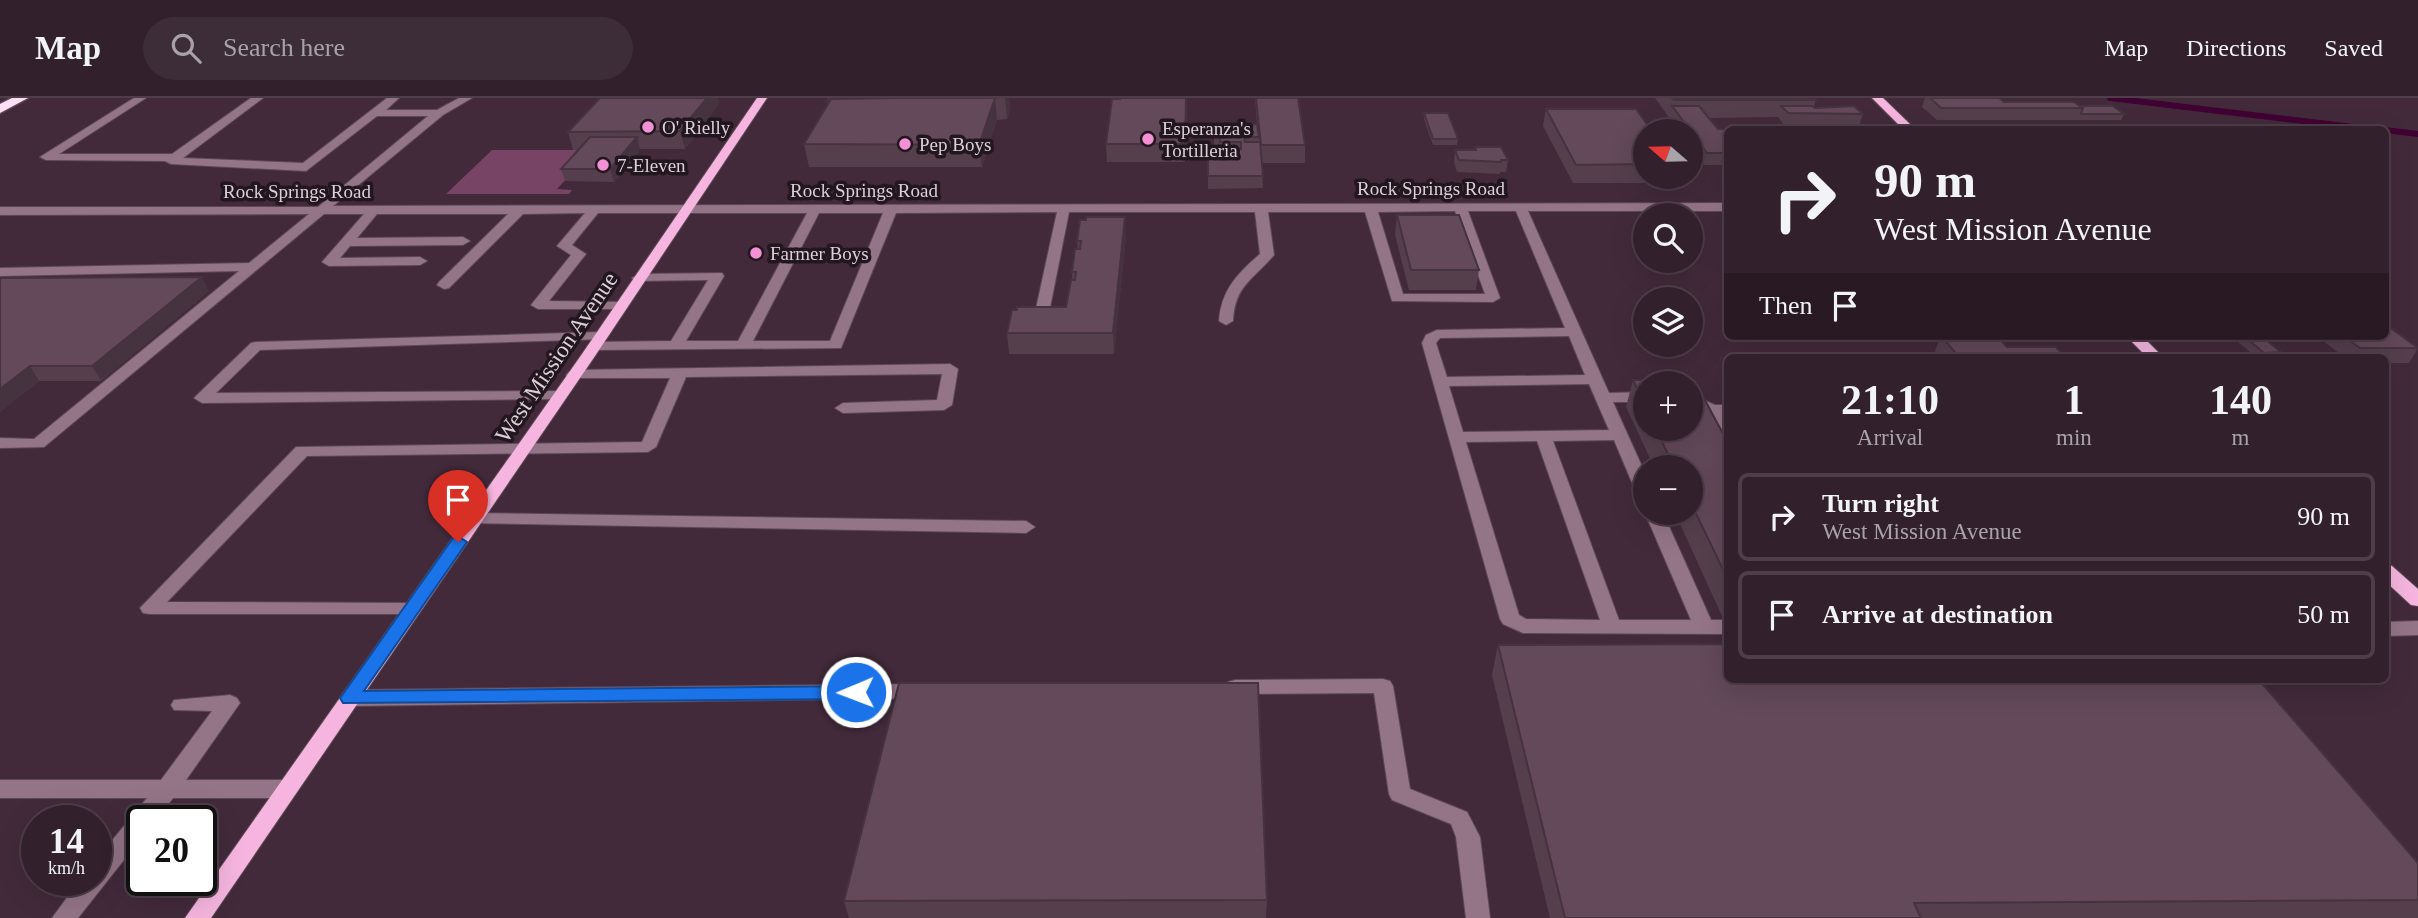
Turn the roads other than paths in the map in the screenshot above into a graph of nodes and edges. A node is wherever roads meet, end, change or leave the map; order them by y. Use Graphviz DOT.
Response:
graph roads {
  1 [pos="16,98"];
  2 [pos="22,98"];
  3 [pos="141,98"];
  4 [pos="258,98"];
  5 [pos="394,98"];
  6 [pos="467,98"];
  7 [pos="762,98"];
  8 [pos="1877,98"];
  9 [pos="0,108"];
  10 [pos="374,113"];
  11 [pos="439,113"];
  12 [pos="1907,126"];
  13 [pos="176,158"];
  14 [pos="1724,206"];
  15 [pos="1460,207"];
  16 [pos="1520,207"];
  17 [pos="1064,208"];
  18 [pos="1261,208"];
  19 [pos="1370,208"];
  20 [pos="595,209"];
  21 [pos="685,209"];
  22 [pos="815,209"];
  23 [pos="891,209"];
  24 [pos="323,210"];
  25 [pos="374,210"];
  26 [pos="519,210"];
  27 [pos="0,211"];
  28 [pos="463,241"];
  29 [pos="347,242"];
  30 [pos="420,261"];
  31 [pos="251,267"];
  32 [pos="0,272"];
  33 [pos="639,278"];
  34 [pos="444,285"];
  35 [pos="621,305"];
  36 [pos="1042,313"];
  37 [pos="1226,321"];
  38 [pos="1573,331"];
  39 [pos="2137,340"];
  40 [pos="598,341"];
  41 [pos="743,345"];
  42 [pos="676,346"];
  43 [pos="2153,354"];
  44 [pos="680,373"];
  45 [pos="574,375"];
  46 [pos="1595,379"];
  47 [pos="1440,382"];
  48 [pos="561,394"];
  49 [pos="1633,397"];
  50 [pos="1603,398"];
  51 [pos="1703,404"];
  52 [pos="843,408"];
  53 [pos="1720,410"];
  54 [pos="1619,435"];
  55 [pos="1543,436"];
  56 [pos="1456,438"];
  57 [pos="0,443"];
  58 [pos="522,450"];
  59 [pos="1633,466"];
  60 [pos="474,519"];
  61 [pos="1659,525"];
  62 [pos="1026,527"];
  63 [pos="2389,574"];
  64 [pos="2418,600"];
  65 [pos="411,610"];
  66 [pos="1612,626"];
  67 [pos="1704,627"];
  68 [pos="1724,627"];
  69 [pos="2418,628"];
  70 [pos="2389,629"];
  71 [pos="1217,688"];
  72 [pos="939,691"];
  73 [pos="350,698"];
  74 [pos="181,705"];
  75 [pos="0,789"];
  76 [pos="167,789"];
  77 [pos="286,789"];
  78 [pos="112,858"];
  79 [pos="81,896"];
  80 [pos="64,918"];
  81 [pos="197,918"];
  82 [pos="1478,918"];
  1 -- 9 [label="highway"];
  2 -- 9 [label="highway"];
  3 -- 13 [label="street"];
  4 -- 13 [label="street"];
  5 -- 10 [label="street"];
  6 -- 11 [label="street"];
  7 -- 21 [label="main road, West Mission Avenue"];
  8 -- 12 [label="main road"];
  10 -- 11 [label="street"];
  10 -- 13 [label="street"];
  11 -- 24 [label="street"];
  14 -- 16 [label="street, Rock Springs Road"];
  15 -- 16 [label="street, Rock Springs Road"];
  15 -- 19 [label="street, Rock Springs Road"];
  15 -- 19 [label="street"];
  16 -- 38 [label="street"];
  17 -- 18 [label="street, Rock Springs Road"];
  17 -- 23 [label="street, Rock Springs Road"];
  17 -- 36 [label="street"];
  18 -- 19 [label="street, Rock Springs Road"];
  18 -- 37 [label="street"];
  20 -- 21 [label="street, Rock Springs Road"];
  20 -- 26 [label="street, Rock Springs Road"];
  20 -- 35 [label="street"];
  21 -- 22 [label="street, Rock Springs Road"];
  21 -- 33 [label="main road, West Mission Avenue"];
  22 -- 23 [label="street, Rock Springs Road"];
  22 -- 41 [label="street"];
  23 -- 41 [label="street"];
  24 -- 25 [label="street, Rock Springs Road"];
  24 -- 27 [label="street, Rock Springs Road"];
  24 -- 31 [label="street"];
  25 -- 26 [label="street, Rock Springs Road"];
  25 -- 29 [label="street"];
  26 -- 34 [label="street"];
  28 -- 29 [label="street"];
  29 -- 30 [label="street"];
  31 -- 32 [label="street"];
  31 -- 57 [label="street"];
  33 -- 35 [label="main road, West Mission Avenue"];
  33 -- 42 [label="street"];
  35 -- 40 [label="main road, West Mission Avenue"];
  38 -- 46 [label="street"];
  38 -- 47 [label="street"];
  39 -- 43 [label="main road"];
  40 -- 42 [label="street"];
  40 -- 45 [label="main road, West Mission Avenue"];
  40 -- 48 [label="street"];
  41 -- 42 [label="street"];
  44 -- 45 [label="street"];
  44 -- 52 [label="street"];
  44 -- 58 [label="street"];
  45 -- 48 [label="main road, West Mission Avenue"];
  46 -- 47 [label="street"];
  46 -- 50 [label="street"];
  47 -- 56 [label="street"];
  48 -- 58 [label="main road, West Mission Avenue"];
  49 -- 50 [label="street"];
  50 -- 54 [label="street"];
  51 -- 53 [label="street"];
  54 -- 55 [label="street"];
  54 -- 59 [label="street"];
  55 -- 56 [label="street"];
  55 -- 66 [label="street"];
  56 -- 66 [label="street"];
  58 -- 60 [label="main road, West Mission Avenue"];
  58 -- 65 [label="street"];
  60 -- 62 [label="street"];
  60 -- 65 [label="main road, West Mission Avenue"];
  61 -- 67 [label="street"];
  63 -- 64 [label="main road"];
  65 -- 73 [label="main road, West Mission Avenue"];
  66 -- 67 [label="street"];
  67 -- 68 [label="street"];
  69 -- 70 [label="street"];
  71 -- 82 [label="street"];
  72 -- 73 [label="street"];
  73 -- 77 [label="main road, West Mission Avenue"];
  74 -- 76 [label="street"];
  75 -- 76 [label="street"];
  76 -- 77 [label="street"];
  76 -- 78 [label="street"];
  77 -- 81 [label="main road, West Mission Avenue"];
  79 -- 80 [label="street"];
}
